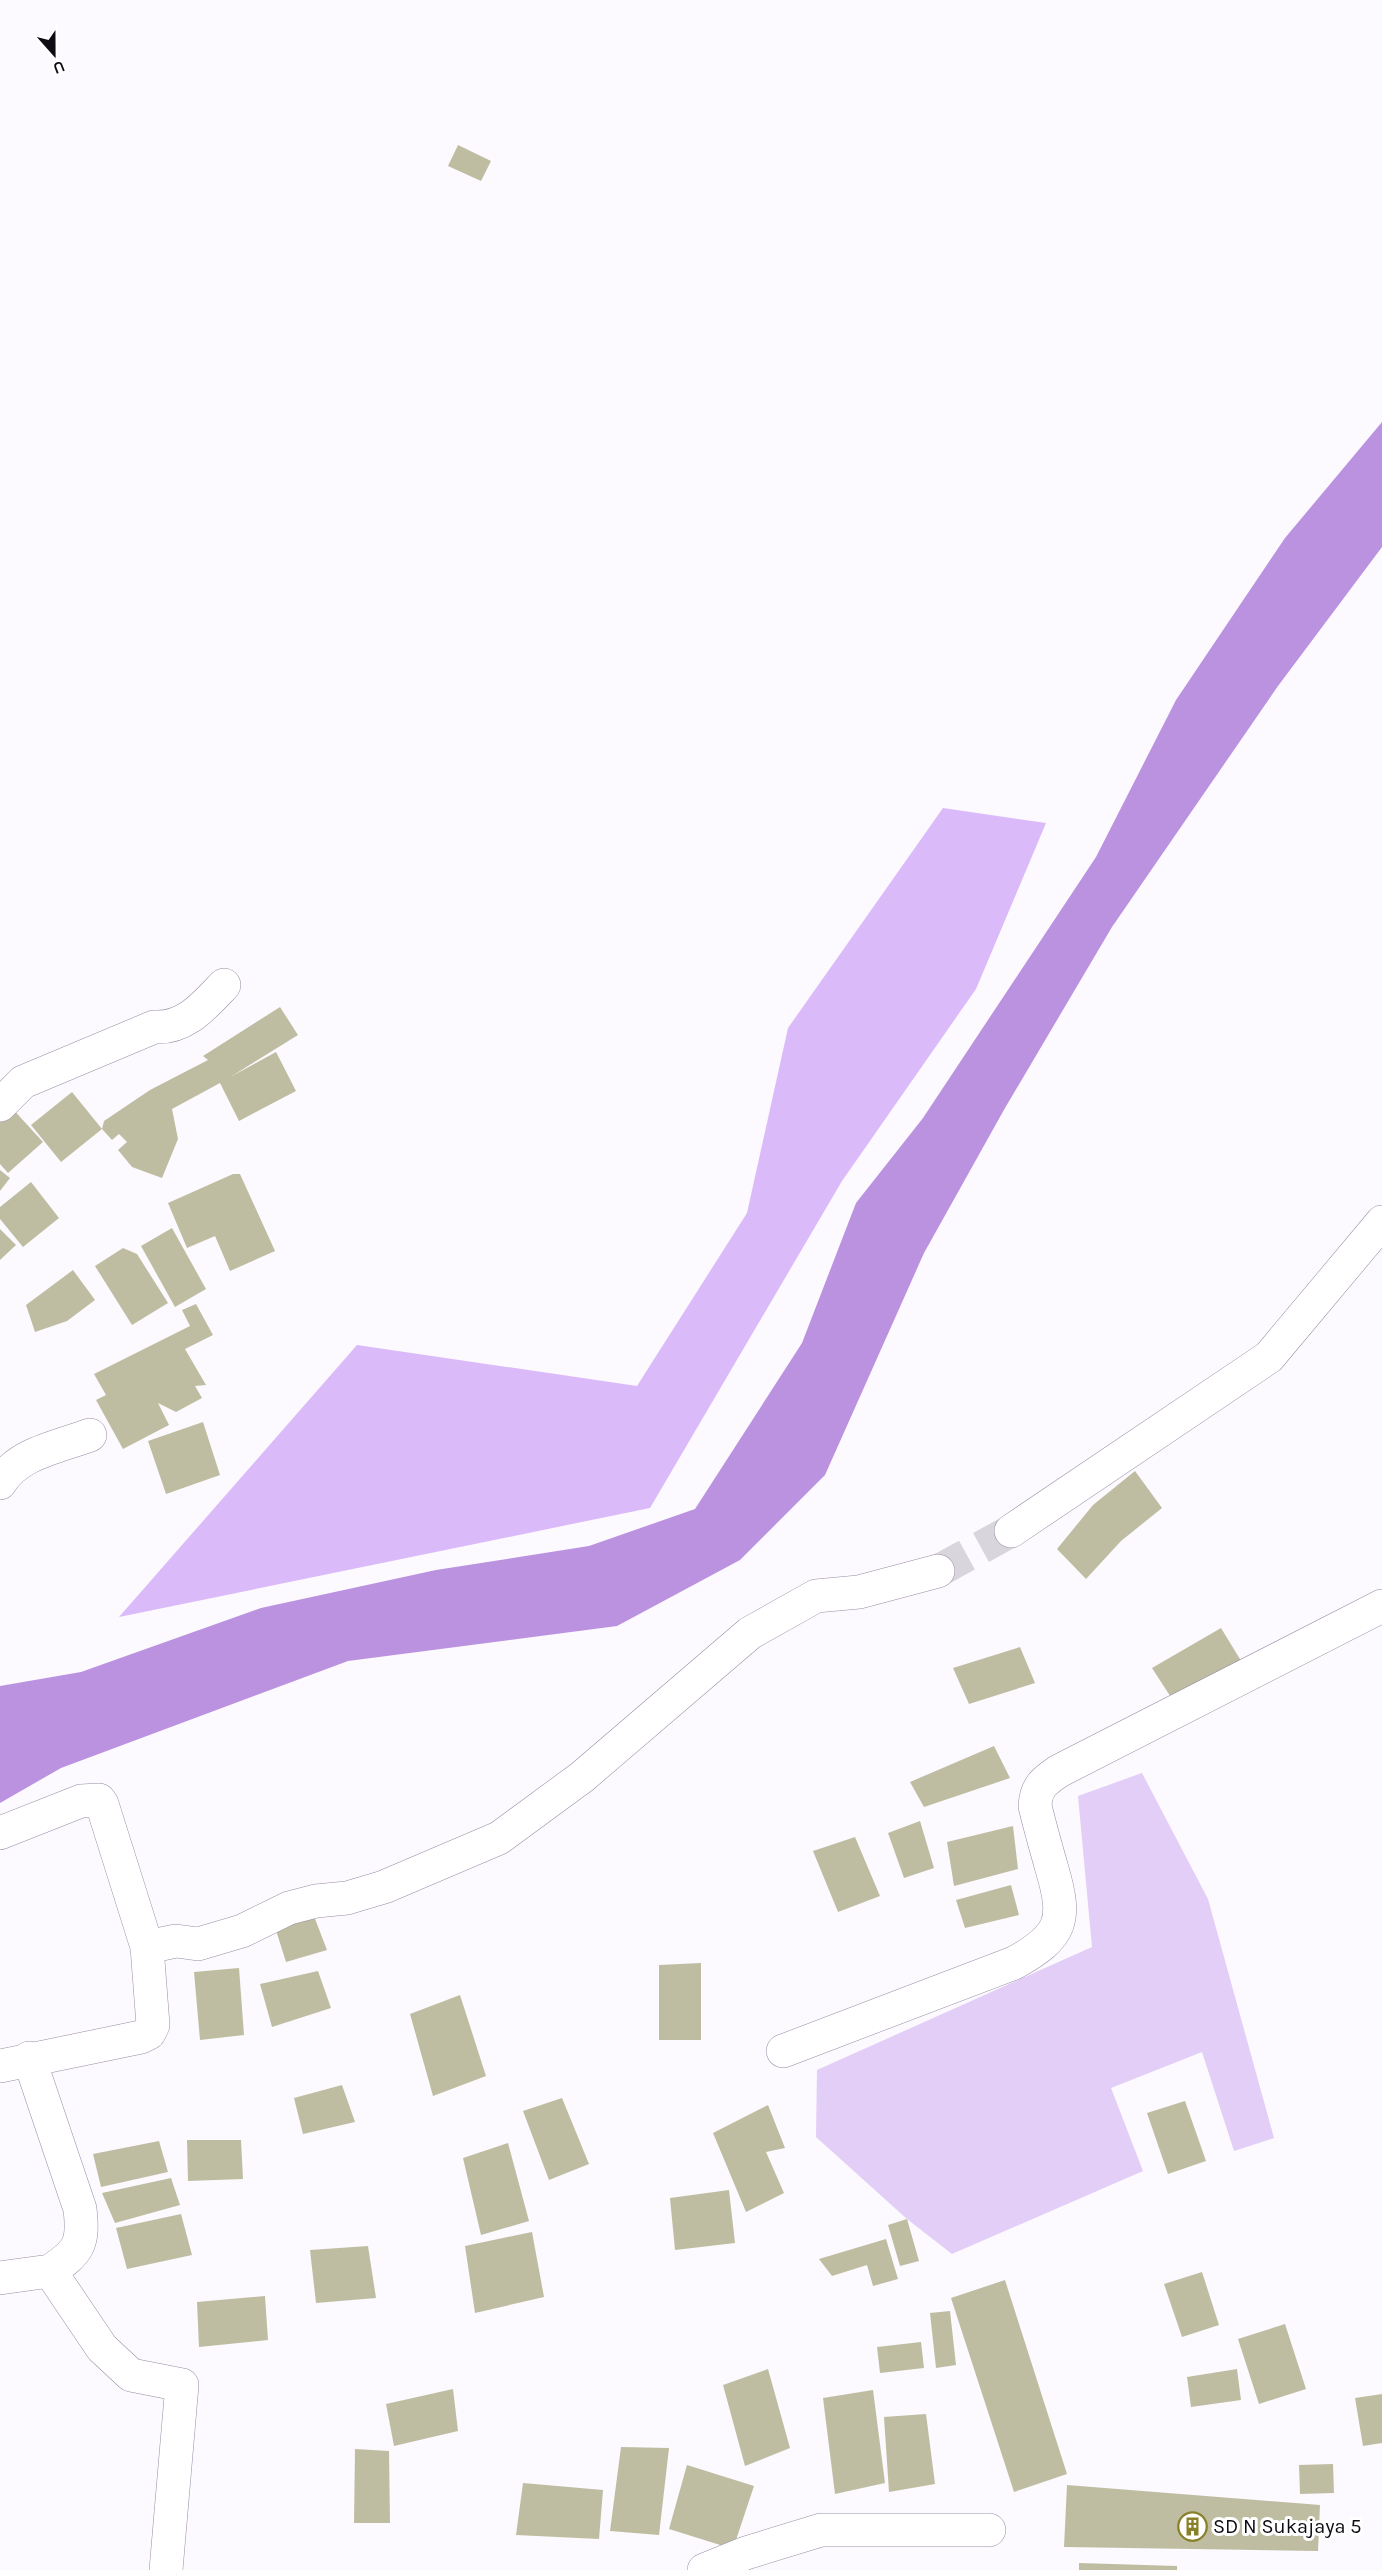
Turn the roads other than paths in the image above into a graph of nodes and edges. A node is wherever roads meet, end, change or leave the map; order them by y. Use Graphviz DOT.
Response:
graph roads {
  1 [pos="224,985"];
  2 [pos="0,1105"];
  3 [pos="1382,1222"];
  4 [pos="90,1435"];
  5 [pos="0,1484"];
  6 [pos="1011,1531"];
  7 [pos="938,1571"];
  8 [pos="1382,1606"];
  9 [pos="0,1833"];
  10 [pos="147,1947"];
  11 [pos="783,2051"];
  12 [pos="15,2062"];
  13 [pos="51,2271"];
  14 [pos="0,2278"];
  15 [pos="989,2530"];
  16 [pos="166,2570"];
  17 [pos="704,2570"];
  1 -- 2 [label="street"];
  3 -- 6 [label="street"];
  4 -- 5 [label="street"];
  7 -- 10 [label="street"];
  8 -- 11 [label="street"];
  9 -- 10 [label="street"];
  10 -- 12 [label="street"];
  12 -- 13 [label="street"];
  13 -- 14 [label="street"];
  13 -- 16 [label="street"];
  15 -- 17 [label="street"];
}
